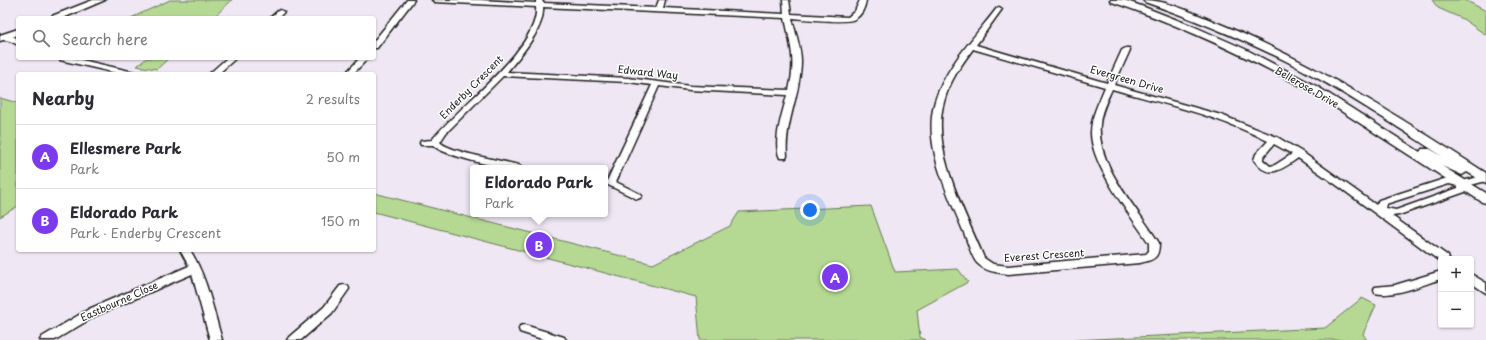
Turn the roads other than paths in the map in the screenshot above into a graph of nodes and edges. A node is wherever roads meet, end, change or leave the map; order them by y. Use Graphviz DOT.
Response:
graph roads {
  1 [pos="101,0"];
  2 [pos="411,0"];
  3 [pos="435,0"];
  4 [pos="662,0"];
  5 [pos="786,0"];
  6 [pos="863,0"];
  7 [pos="1115,0"];
  8 [pos="1148,0"];
  9 [pos="539,2"];
  10 [pos="999,9"];
  11 [pos="659,10"];
  12 [pos="280,12"];
  13 [pos="60,16"];
  14 [pos="276,16"];
  15 [pos="787,16"];
  16 [pos="16,33"];
  17 [pos="1,38"];
  18 [pos="16,42"];
  19 [pos="376,44"];
  20 [pos="972,46"];
  21 [pos="1126,50"];
  22 [pos="72,60"];
  23 [pos="230,60"];
  24 [pos="362,60"];
  25 [pos="123,72"];
  26 [pos="214,72"];
  27 [pos="351,72"];
  28 [pos="502,74"];
  29 [pos="656,84"];
  30 [pos="1110,86"];
  31 [pos="1314,90"];
  32 [pos="792,93"];
  33 [pos="1274,139"];
  34 [pos="436,142"];
  35 [pos="424,143"];
  36 [pos="1299,154"];
  37 [pos="783,156"];
  38 [pos="506,165"];
  39 [pos="1485,178"];
  40 [pos="608,184"];
  41 [pos="1463,184"];
  42 [pos="1486,191"];
  43 [pos="637,196"];
  44 [pos="1486,199"];
  45 [pos="1379,211"];
  46 [pos="186,252"];
  47 [pos="1440,256"];
  48 [pos="195,268"];
  49 [pos="1438,276"];
  50 [pos="1474,280"];
  51 [pos="344,289"];
  52 [pos="1486,289"];
  53 [pos="1379,290"];
  54 [pos="524,329"];
  55 [pos="46,340"];
  56 [pos="216,340"];
  57 [pos="293,340"];
  58 [pos="560,340"];
  1 -- 13 [label="street"];
  2 -- 19 [label="street"];
  3 -- 9 [label="street"];
  4 -- 11 [label="street"];
  5 -- 15 [label="street"];
  6 -- 15 [label="street"];
  7 -- 31 [label="main road, Bellerose Drive"];
  8 -- 39 [label="main road, Bellerose Drive"];
  9 -- 11 [label="street"];
  9 -- 28 [label="street, Enderby Crescent"];
  10 -- 20 [label="street"];
  11 -- 15 [label="street"];
  12 -- 14 [label="street"];
  15 -- 32 [label="street"];
  16 -- 17 [label="street"];
  17 -- 18 [label="street"];
  20 -- 30 [label="street, Evergreen Drive"];
  20 -- 30 [label="street, Everest Crescent"];
  21 -- 30 [label="street"];
  22 -- 25 [label="street"];
  23 -- 26 [label="street"];
  24 -- 27 [label="street"];
  28 -- 29 [label="street, Edward Way"];
  28 -- 34 [label="street, Enderby Crescent"];
  29 -- 32 [label="street, Edward Way"];
  29 -- 40 [label="street"];
  30 -- 33 [label="street, Evergreen Drive"];
  31 -- 39 [label="main road"];
  31 -- 41 [label="main road, Bellerose Drive"];
  32 -- 37 [label="street"];
  33 -- 36 [label="street, Evergreen Drive"];
  33 -- 36 [label="street"];
  34 -- 35 [label="street"];
  34 -- 38 [label="street"];
  36 -- 45 [label="street, Evergreen Drive"];
  39 -- 41 [label="street"];
  40 -- 43 [label="street"];
  41 -- 42 [label="main road"];
  41 -- 44 [label="main road, Bellerose Drive"];
  41 -- 45 [label="street"];
  41 -- 45 [label="street"];
  45 -- 47 [label="street, Evergreen Drive"];
  46 -- 48 [label="street"];
  48 -- 55 [label="street, Eastbourne Close"];
  48 -- 56 [label="street"];
  49 -- 53 [label="street"];
  50 -- 52 [label="street"];
  51 -- 57 [label="street"];
  54 -- 58 [label="street"];
}
